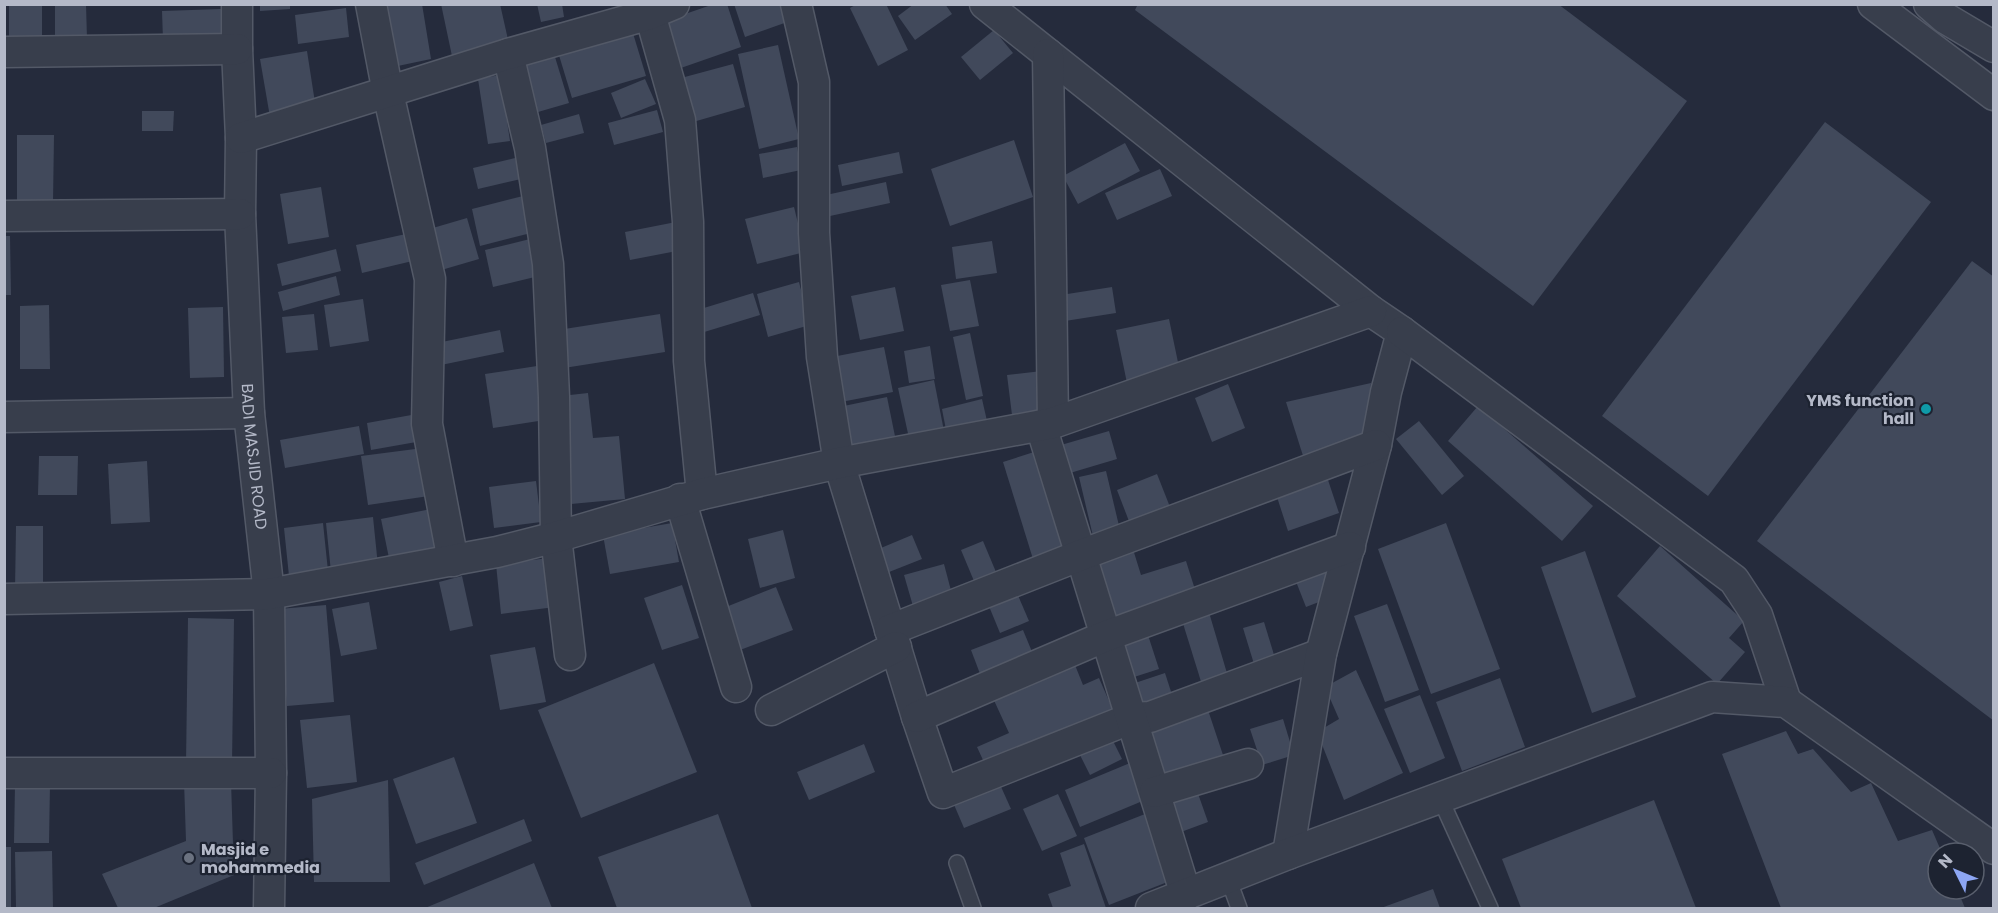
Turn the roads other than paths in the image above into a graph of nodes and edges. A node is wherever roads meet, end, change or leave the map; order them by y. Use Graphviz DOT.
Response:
graph roads {
  1 [pos="237,4"];
  2 [pos="371,4"];
  3 [pos="796,4"];
  4 [pos="985,4"];
  5 [pos="1873,4"];
  6 [pos="1929,4"];
  7 [pos="662,9"];
  8 [pos="1994,46"];
  9 [pos="237,49"];
  10 [pos="4,52"];
  11 [pos="508,54"];
  12 [pos="1048,54"];
  13 [pos="388,93"];
  14 [pos="1994,95"];
  15 [pos="241,138"];
  16 [pos="240,214"];
  17 [pos="4,216"];
  18 [pos="1371,311"];
  19 [pos="1402,332"];
  20 [pos="249,413"];
  21 [pos="4,417"];
  22 [pos="1047,425"];
  23 [pos="1376,445"];
  24 [pos="839,463"];
  25 [pos="691,497"];
  26 [pos="556,537"];
  27 [pos="1350,547"];
  28 [pos="1081,555"];
  29 [pos="453,561"];
  30 [pos="269,594"];
  31 [pos="4,599"];
  32 [pos="1106,636"];
  33 [pos="893,639"];
  34 [pos="1321,654"];
  35 [pos="570,655"];
  36 [pos="736,687"];
  37 [pos="1786,702"];
  38 [pos="771,710"];
  39 [pos="917,717"];
  40 [pos="1132,718"];
  41 [pos="1248,764"];
  42 [pos="4,773"];
  43 [pos="271,773"];
  44 [pos="1155,792"];
  45 [pos="1440,798"];
  46 [pos="1994,849"];
  47 [pos="1288,854"];
  48 [pos="957,863"];
  49 [pos="1228,878"];
  50 [pos="1186,895"];
  51 [pos="269,909"];
  52 [pos="973,909"];
  53 [pos="1151,909"];
  54 [pos="1239,909"];
  55 [pos="1490,909"];
  1 -- 9 [label="street, BADI MASJID ROAD"];
  2 -- 13 [label="street"];
  3 -- 24 [label="street"];
  4 -- 12 [label="street"];
  5 -- 14 [label="street"];
  6 -- 8 [label="street"];
  7 -- 11 [label="street"];
  7 -- 25 [label="street"];
  9 -- 10 [label="street"];
  9 -- 15 [label="street, BADI MASJID ROAD"];
  11 -- 13 [label="street"];
  11 -- 26 [label="street"];
  12 -- 18 [label="street"];
  12 -- 22 [label="street"];
  13 -- 15 [label="street"];
  13 -- 29 [label="street"];
  15 -- 16 [label="street, BADI MASJID ROAD"];
  16 -- 17 [label="street"];
  16 -- 20 [label="street, BADI MASJID ROAD"];
  18 -- 19 [label="street"];
  18 -- 22 [label="street"];
  19 -- 23 [label="street"];
  19 -- 37 [label="street"];
  20 -- 21 [label="street"];
  20 -- 30 [label="street, BADI MASJID ROAD"];
  22 -- 24 [label="street"];
  22 -- 28 [label="street"];
  23 -- 27 [label="street"];
  23 -- 28 [label="street"];
  24 -- 25 [label="street"];
  24 -- 33 [label="street"];
  25 -- 26 [label="street"];
  25 -- 36 [label="street"];
  26 -- 29 [label="street"];
  26 -- 35 [label="street"];
  27 -- 32 [label="street"];
  27 -- 34 [label="street"];
  28 -- 32 [label="street"];
  28 -- 33 [label="street"];
  29 -- 30 [label="street"];
  30 -- 31 [label="street"];
  30 -- 43 [label="street, BADI MASJID ROAD"];
  32 -- 39 [label="street"];
  32 -- 40 [label="street"];
  33 -- 38 [label="street"];
  33 -- 39 [label="street"];
  34 -- 40 [label="street"];
  34 -- 47 [label="street"];
  37 -- 45 [label="street"];
  37 -- 46 [label="street"];
  39 -- 40 [label="street"];
  40 -- 44 [label="street"];
  41 -- 44 [label="street"];
  42 -- 43 [label="street"];
  43 -- 51 [label="street, BADI MASJID ROAD"];
  44 -- 50 [label="street"];
  45 -- 47 [label="street"];
  45 -- 55 [label="lane"];
  47 -- 49 [label="street"];
  48 -- 52 [label="lane"];
  49 -- 50 [label="street"];
  49 -- 54 [label="lane"];
  50 -- 53 [label="street"];
}
